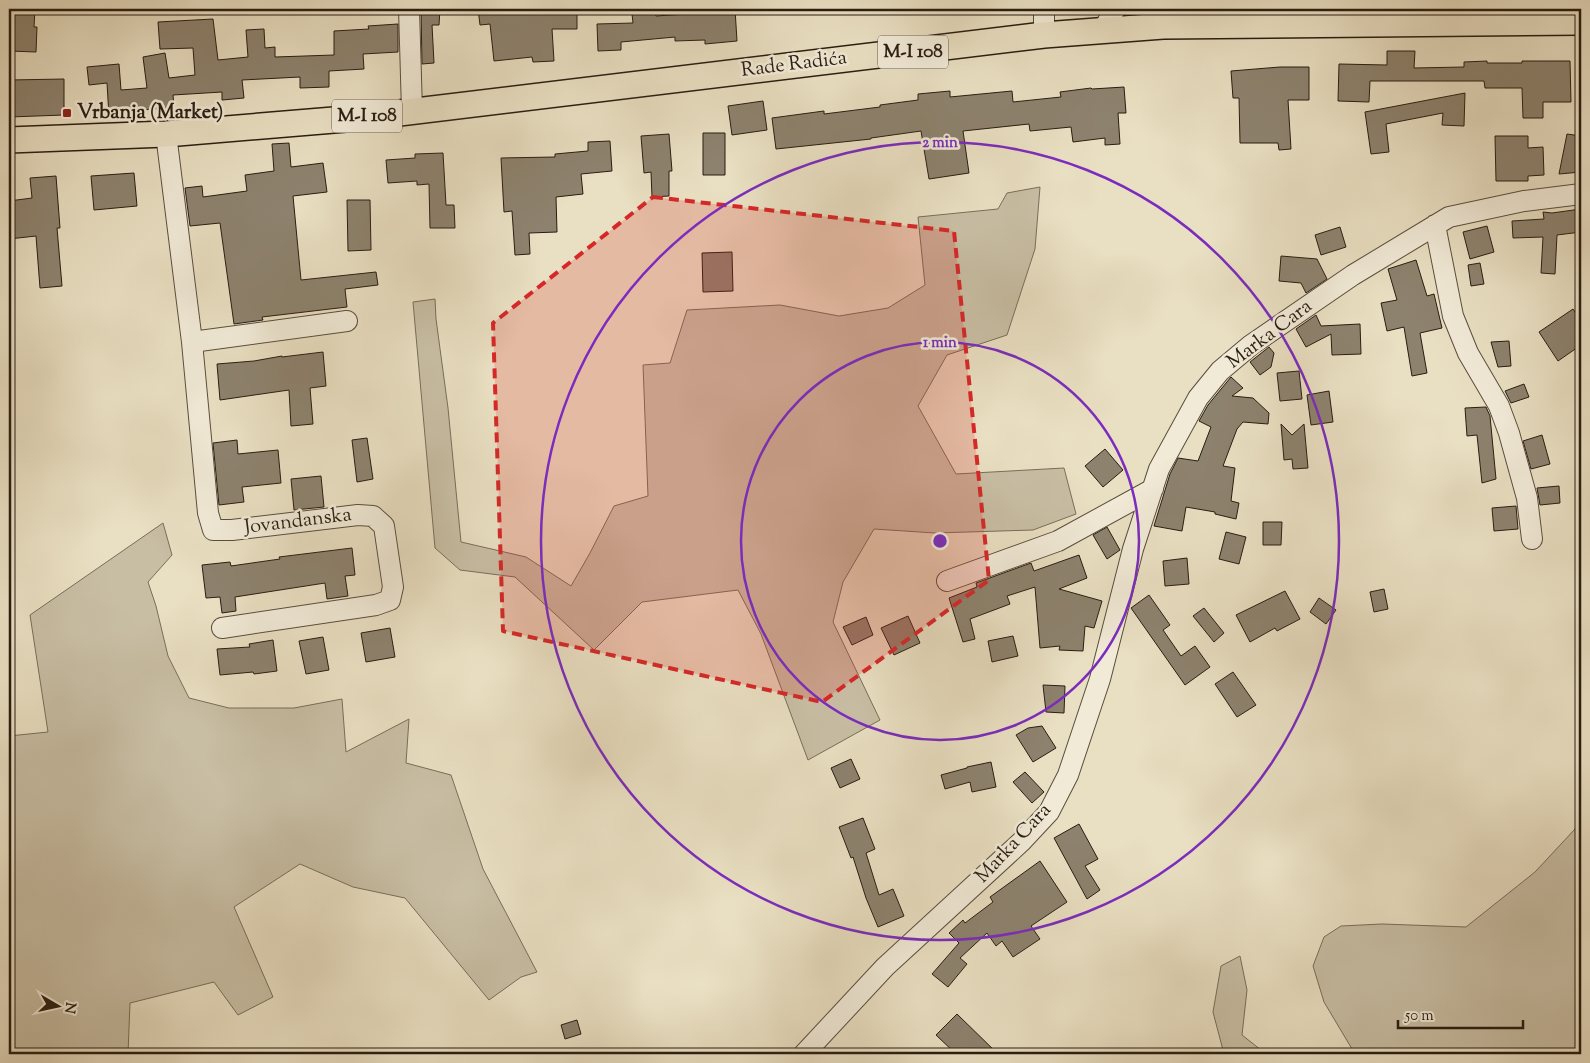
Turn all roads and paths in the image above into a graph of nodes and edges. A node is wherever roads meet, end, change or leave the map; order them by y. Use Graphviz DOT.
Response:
graph roads {
  1 [pos="409,9"];
  2 [pos="1044,9"];
  3 [pos="1115,9"];
  4 [pos="1581,22"];
  5 [pos="1103,30"];
  6 [pos="1044,35"];
  7 [pos="412,111"];
  8 [pos="166,134"];
  9 [pos="9,140"];
  10 [pos="1581,194"];
  11 [pos="1435,225"];
  12 [pos="347,321"];
  13 [pos="192,342"];
  14 [pos="1153,489"];
  15 [pos="1532,539"];
  16 [pos="947,581"];
  17 [pos="222,628"];
  18 [pos="804,1054"];
  1 -- 7 [label="street"];
  2 -- 6 [label="street"];
  3 -- 5 [label="street"];
  4 -- 5 [label="main road, Rade Radića / M-I 108"];
  5 -- 6 [label="main road, Rade Radića / M-I 108"];
  6 -- 7 [label="main road, Rade Radića / M-I 108"];
  7 -- 8 [label="main road, Rade Radića / M-I 108"];
  8 -- 9 [label="main road, Rade Radića / M-I 108"];
  8 -- 13 [label="street, Jovandanska"];
  10 -- 11 [label="street, Marka Cara"];
  11 -- 14 [label="street, Marka Cara"];
  11 -- 15 [label="street"];
  12 -- 13 [label="street"];
  13 -- 17 [label="street, Jovandanska"];
  14 -- 16 [label="street"];
  14 -- 18 [label="street, Marka Cara"];
}
